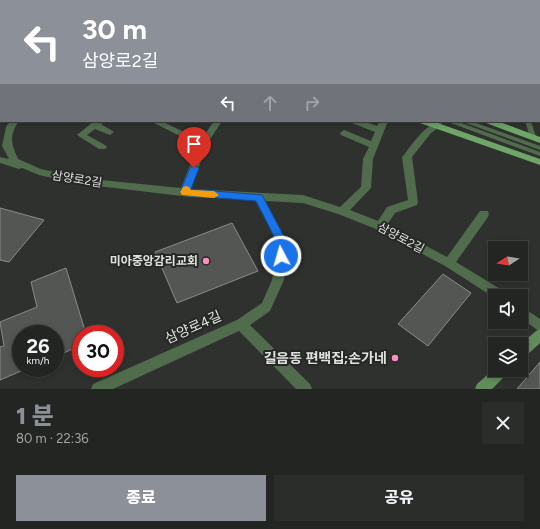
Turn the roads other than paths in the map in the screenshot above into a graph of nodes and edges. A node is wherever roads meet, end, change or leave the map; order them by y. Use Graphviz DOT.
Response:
graph roads {
  1 [pos="14,122"];
  2 [pos="156,122"];
  3 [pos="217,122"];
  4 [pos="362,122"];
  5 [pos="426,122"];
  6 [pos="453,122"];
  7 [pos="468,122"];
  8 [pos="492,122"];
  9 [pos="528,122"];
  10 [pos="97,123"];
  11 [pos="382,125"];
  12 [pos="438,126"];
  13 [pos="110,132"];
  14 [pos="344,133"];
  15 [pos="536,138"];
  16 [pos="203,144"];
  17 [pos="373,145"];
  18 [pos="102,147"];
  19 [pos="540,148"];
  20 [pos="540,154"];
  21 [pos="0,160"];
  22 [pos="540,162"];
  23 [pos="39,172"];
  24 [pos="185,192"];
  25 [pos="259,198"];
  26 [pos="342,211"];
  27 [pos="484,214"];
  28 [pos="380,226"];
  29 [pos="450,263"];
  30 [pos="490,289"];
  31 [pos="528,317"];
  32 [pos="241,324"];
  33 [pos="540,326"];
  34 [pos="540,335"];
  35 [pos="528,346"];
  36 [pos="495,377"];
  37 [pos="98,389"];
  38 [pos="305,389"];
  39 [pos="482,389"];
  1 -- 23 [label="street, 삼양로2길"];
  2 -- 16 [label="street"];
  3 -- 16 [label="street"];
  4 -- 11 [label="street"];
  5 -- 12 [label="main road"];
  6 -- 20 [label="lane"];
  7 -- 19 [label="lane"];
  8 -- 15 [label="main road"];
  9 -- 15 [label="lane"];
  10 -- 13 [label="street"];
  10 -- 18 [label="street"];
  11 -- 17 [label="street"];
  12 -- 22 [label="main road"];
  12 -- 28 [label="street"];
  14 -- 17 [label="street"];
  16 -- 24 [label="street"];
  17 -- 26 [label="street"];
  21 -- 23 [label="street"];
  23 -- 24 [label="street, 삼양로2길"];
  24 -- 25 [label="street, 삼양로2길"];
  25 -- 26 [label="street, 삼양로2길"];
  25 -- 32 [label="street"];
  26 -- 28 [label="street, 삼양로2길"];
  27 -- 29 [label="street"];
  28 -- 29 [label="street, 삼양로2길"];
  29 -- 30 [label="street, 삼양로2길"];
  31 -- 33 [label="street"];
  32 -- 37 [label="street, 삼양로4길"];
  32 -- 38 [label="street, 삼양로4길"];
  34 -- 35 [label="main road"];
  36 -- 39 [label="main road"];
}
